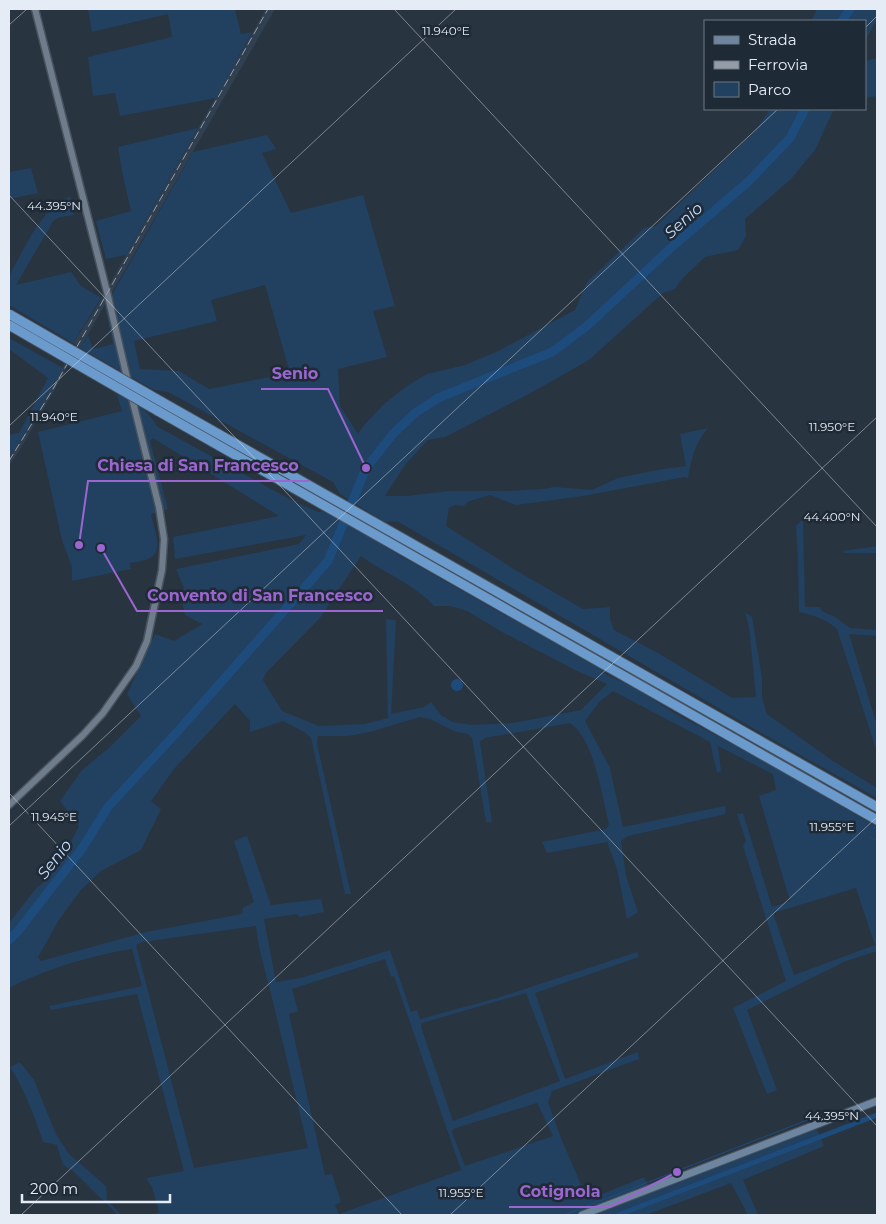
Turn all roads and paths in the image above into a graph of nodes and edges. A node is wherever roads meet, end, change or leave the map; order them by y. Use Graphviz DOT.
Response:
graph roads {
  1 [pos="35,9"];
  2 [pos="9,314"];
  3 [pos="9,325"];
  4 [pos="160,407"];
  5 [pos="9,805"];
  6 [pos="877,807"];
  7 [pos="877,820"];
  8 [pos="877,1101"];
  9 [pos="582,1215"];
  1 -- 5 [label="street"];
  2 -- 4 [label="highway, bridge"];
  3 -- 4 [label="highway, bridge"];
  4 -- 6 [label="highway"];
  4 -- 7 [label="highway"];
  8 -- 9 [label="main road"];
}
